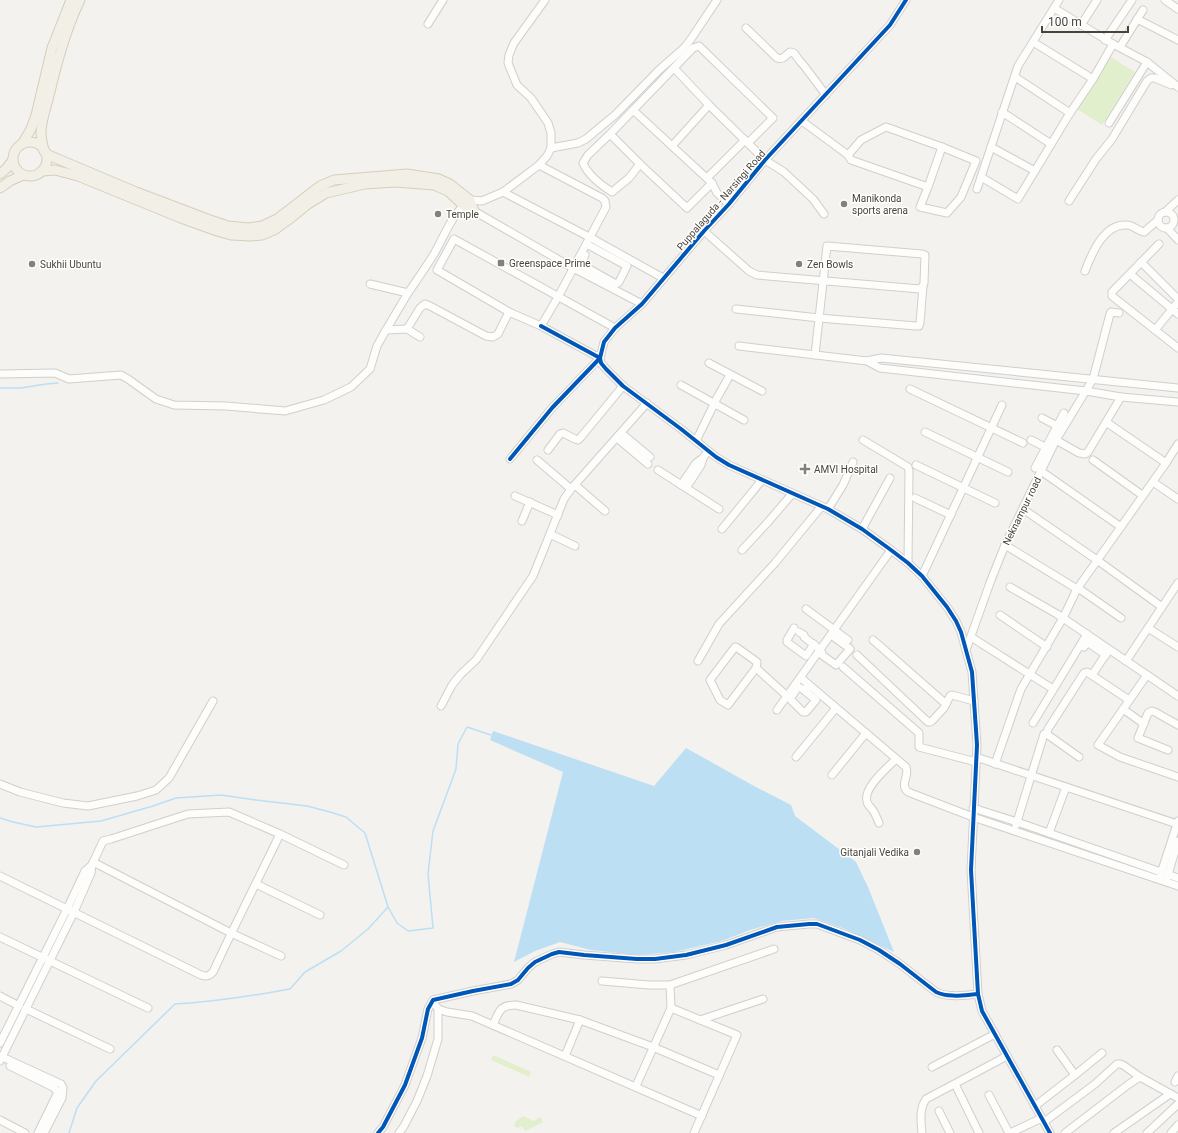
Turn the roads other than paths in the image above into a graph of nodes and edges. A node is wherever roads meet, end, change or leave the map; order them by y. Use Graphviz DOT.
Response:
graph roads {
  1 [pos="71,0"];
  2 [pos="80,0"];
  3 [pos="443,0"];
  4 [pos="545,0"];
  5 [pos="717,0"];
  6 [pos="906,0"];
  7 [pos="1059,0"];
  8 [pos="1097,0"];
  9 [pos="1132,0"];
  10 [pos="1165,0"];
  11 [pos="1054,8"];
  12 [pos="1178,9"];
  13 [pos="1143,10"];
  14 [pos="1137,19"];
  15 [pos="428,24"];
  16 [pos="1081,24"];
  17 [pos="746,28"];
  18 [pos="1105,40"];
  19 [pos="1178,40"];
  20 [pos="1033,42"];
  21 [pos="1117,46"];
  22 [pos="1147,62"];
  23 [pos="674,68"];
  24 [pos="1015,76"];
  25 [pos="1093,79"];
  26 [pos="1176,83"];
  27 [pos="826,95"];
  28 [pos="709,105"];
  29 [pos="633,110"];
  30 [pos="1002,112"];
  31 [pos="1070,113"];
  32 [pos="802,121"];
  33 [pos="1109,123"];
  34 [pos="610,134"];
  35 [pos="746,141"];
  36 [pos="22,144"];
  37 [pos="1051,144"];
  38 [pos="672,146"];
  39 [pos="991,146"];
  40 [pos="942,147"];
  41 [pos="551,148"];
  42 [pos="45,152"];
  43 [pos="848,155"];
  44 [pos="13,160"];
  45 [pos="765,160"];
  46 [pos="640,164"];
  47 [pos="539,165"];
  48 [pos="42,171"];
  49 [pos="1035,171"];
  50 [pos="0,174"];
  51 [pos="24,175"];
  52 [pos="981,177"];
  53 [pos="709,180"];
  54 [pos="928,187"];
  55 [pos="0,188"];
  56 [pos="977,189"];
  57 [pos="503,192"];
  58 [pos="1178,200"];
  59 [pos="1069,201"];
  60 [pos="466,202"];
  61 [pos="729,204"];
  62 [pos="474,211"];
  63 [pos="1165,212"];
  64 [pos="824,214"];
  65 [pos="1176,218"];
  66 [pos="1158,220"];
  67 [pos="1166,228"];
  68 [pos="704,231"];
  69 [pos="1178,240"];
  70 [pos="591,241"];
  71 [pos="1159,244"];
  72 [pos="1142,262"];
  73 [pos="573,268"];
  74 [pos="1085,271"];
  75 [pos="1130,274"];
  76 [pos="663,278"];
  77 [pos="823,281"];
  78 [pos="370,284"];
  79 [pos="923,286"];
  80 [pos="408,293"];
  81 [pos="558,298"];
  82 [pos="1178,301"];
  83 [pos="642,304"];
  84 [pos="736,309"];
  85 [pos="1172,309"];
  86 [pos="509,312"];
  87 [pos="1119,313"];
  88 [pos="1178,314"];
  89 [pos="819,318"];
  90 [pos="541,326"];
  91 [pos="615,328"];
  92 [pos="407,329"];
  93 [pos="386,330"];
  94 [pos="1155,330"];
  95 [pos="420,337"];
  96 [pos="739,346"];
  97 [pos="1178,348"];
  98 [pos="815,355"];
  99 [pos="600,358"];
  100 [pos="867,361"];
  101 [pos="709,363"];
  102 [pos="0,374"];
  103 [pos="730,375"];
  104 [pos="1093,379"];
  105 [pos="681,385"];
  106 [pos="623,386"];
  107 [pos="1178,388"];
  108 [pos="910,389"];
  109 [pos="762,391"];
  110 [pos="1086,391"];
  111 [pos="1121,397"];
  112 [pos="1178,402"];
  113 [pos="647,403"];
  114 [pos="714,404"];
  115 [pos="1002,405"];
  116 [pos="1064,413"];
  117 [pos="1042,418"];
  118 [pos="744,420"];
  119 [pos="1106,422"];
  120 [pos="1060,428"];
  121 [pos="991,429"];
  122 [pos="925,432"];
  123 [pos="619,436"];
  124 [pos="863,440"];
  125 [pos="1031,440"];
  126 [pos="1056,440"];
  127 [pos="696,441"];
  128 [pos="1023,443"];
  129 [pos="1178,444"];
  130 [pos="1049,448"];
  131 [pos="548,450"];
  132 [pos="708,451"];
  133 [pos="978,457"];
  134 [pos="510,459"];
  135 [pos="537,460"];
  136 [pos="649,460"];
  137 [pos="1093,460"];
  138 [pos="853,462"];
  139 [pos="1166,463"];
  140 [pos="916,465"];
  141 [pos="658,470"];
  142 [pos="1038,470"];
  143 [pos="1008,472"];
  144 [pos="890,478"];
  145 [pos="762,480"];
  146 [pos="1153,482"];
  147 [pos="573,487"];
  148 [pos="684,487"];
  149 [pos="963,487"];
  150 [pos="792,494"];
  151 [pos="515,496"];
  152 [pos="1142,496"];
  153 [pos="915,498"];
  154 [pos="1178,499"];
  155 [pos="530,502"];
  156 [pos="994,503"];
  157 [pos="825,508"];
  158 [pos="719,509"];
  159 [pos="1023,509"];
  160 [pos="605,511"];
  161 [pos="951,514"];
  162 [pos="558,515"];
  163 [pos="522,521"];
  164 [pos="1121,527"];
  165 [pos="722,529"];
  166 [pos="862,529"];
  167 [pos="550,534"];
  168 [pos="575,546"];
  169 [pos="1005,546"];
  170 [pos="742,550"];
  171 [pos="891,550"];
  172 [pos="1097,560"];
  173 [pos="908,563"];
  174 [pos="922,576"];
  175 [pos="1178,583"];
  176 [pos="1010,587"];
  177 [pos="1078,589"];
  178 [pos="1175,593"];
  179 [pos="1162,607"];
  180 [pos="806,609"];
  181 [pos="1000,614"];
  182 [pos="1063,618"];
  183 [pos="1121,618"];
  184 [pos="1148,628"];
  185 [pos="833,634"];
  186 [pos="1087,634"];
  187 [pos="971,636"];
  188 [pos="780,640"];
  189 [pos="848,640"];
  190 [pos="873,640"];
  191 [pos="814,644"];
  192 [pos="1080,645"];
  193 [pos="1047,647"];
  194 [pos="1178,647"];
  195 [pos="966,650"];
  196 [pos="821,651"];
  197 [pos="1107,652"];
  198 [pos="857,656"];
  199 [pos="1126,661"];
  200 [pos="698,662"];
  201 [pos="810,664"];
  202 [pos="843,667"];
  203 [pos="756,668"];
  204 [pos="1030,674"];
  205 [pos="1092,675"];
  206 [pos="1147,675"];
  207 [pos="801,678"];
  208 [pos="1053,690"];
  209 [pos="787,696"];
  210 [pos="1178,696"];
  211 [pos="974,700"];
  212 [pos="1129,700"];
  213 [pos="213,701"];
  214 [pos="946,704"];
  215 [pos="441,706"];
  216 [pos="836,708"];
  217 [pos="1123,709"];
  218 [pos="777,710"];
  219 [pos="1033,723"];
  220 [pos="1144,724"];
  221 [pos="1178,725"];
  222 [pos="866,733"];
  223 [pos="1044,734"];
  224 [pos="1168,750"];
  225 [pos="796,757"];
  226 [pos="1078,757"];
  227 [pos="896,759"];
  228 [pos="976,760"];
  229 [pos="995,764"];
  230 [pos="832,775"];
  231 [pos="1030,776"];
  232 [pos="1178,777"];
  233 [pos="0,784"];
  234 [pos="1066,787"];
  235 [pos="973,808"];
  236 [pos="973,817"];
  237 [pos="1017,822"];
  238 [pos="1177,822"];
  239 [pos="879,823"];
  240 [pos="1014,831"];
  241 [pos="1049,833"];
  242 [pos="280,834"];
  243 [pos="1178,842"];
  244 [pos="1088,847"];
  245 [pos="1086,855"];
  246 [pos="92,863"];
  247 [pos="344,865"];
  248 [pos="0,876"];
  249 [pos="1164,877"];
  250 [pos="1178,878"];
  251 [pos="256,884"];
  252 [pos="1178,886"];
  253 [pos="70,911"];
  254 [pos="320,915"];
  255 [pos="231,933"];
  256 [pos="0,937"];
  257 [pos="774,949"];
  258 [pos="281,956"];
  259 [pos="46,959"];
  260 [pos="602,981"];
  261 [pos="670,985"];
  262 [pos="978,994"];
  263 [pos="0,996"];
  264 [pos="763,999"];
  265 [pos="433,1000"];
  266 [pos="23,1007"];
  267 [pos="148,1008"];
  268 [pos="671,1008"];
  269 [pos="438,1009"];
  270 [pos="580,1020"];
  271 [pos="700,1020"];
  272 [pos="493,1025"];
  273 [pos="994,1034"];
  274 [pos="0,1043"];
  275 [pos="653,1047"];
  276 [pos="110,1049"];
  277 [pos="1057,1050"];
  278 [pos="1102,1053"];
  279 [pos="565,1056"];
  280 [pos="1007,1056"];
  281 [pos="1,1059"];
  282 [pos="932,1067"];
  283 [pos="720,1075"];
  284 [pos="1075,1075"];
  285 [pos="1140,1077"];
  286 [pos="955,1084"];
  287 [pos="636,1086"];
  288 [pos="59,1087"];
  289 [pos="1170,1094"];
  290 [pos="989,1095"];
  291 [pos="1178,1098"];
  292 [pos="1178,1104"];
  293 [pos="1035,1106"];
  294 [pos="939,1111"];
  295 [pos="702,1116"];
  296 [pos="0,1120"];
  297 [pos="1043,1120"];
  298 [pos="1178,1125"];
  299 [pos="25,1133"];
  300 [pos="38,1133"];
  301 [pos="44,1133"];
  302 [pos="378,1133"];
  303 [pos="399,1133"];
  304 [pos="694,1133"];
  305 [pos="922,1133"];
  306 [pos="950,1133"];
  307 [pos="979,1133"];
  308 [pos="1010,1133"];
  309 [pos="1050,1133"];
  310 [pos="1065,1133"];
  311 [pos="1114,1133"];
  312 [pos="1147,1133"];
  313 [pos="1171,1133"];
  1 -- 36 [label="main road"];
  2 -- 42 [label="main road"];
  3 -- 15 [label="street"];
  4 -- 41 [label="street"];
  5 -- 41 [label="street"];
  6 -- 27 [label="street, Puppalaguda - Narsingi Road"];
  7 -- 11 [label="street"];
  8 -- 16 [label="street"];
  9 -- 18 [label="street"];
  10 -- 12 [label="street"];
  11 -- 16 [label="street"];
  11 -- 20 [label="street"];
  13 -- 14 [label="street"];
  14 -- 19 [label="street"];
  14 -- 21 [label="street"];
  16 -- 18 [label="street"];
  17 -- 27 [label="street"];
  18 -- 21 [label="street"];
  20 -- 24 [label="street"];
  20 -- 25 [label="street"];
  21 -- 22 [label="street"];
  21 -- 25 [label="street"];
  22 -- 26 [label="street"];
  22 -- 33 [label="street"];
  23 -- 28 [label="street"];
  23 -- 29 [label="street"];
  23 -- 35 [label="street"];
  24 -- 30 [label="street"];
  24 -- 31 [label="street"];
  25 -- 31 [label="street"];
  26 -- 59 [label="street"];
  27 -- 32 [label="street, Puppalaguda - Narsingi Road"];
  28 -- 35 [label="street"];
  28 -- 38 [label="street"];
  29 -- 34 [label="street"];
  29 -- 38 [label="street"];
  30 -- 37 [label="street"];
  30 -- 39 [label="street"];
  31 -- 37 [label="street"];
  32 -- 43 [label="street"];
  32 -- 45 [label="street, Puppalaguda - Narsingi Road"];
  34 -- 46 [label="street"];
  34 -- 46 [label="street"];
  35 -- 45 [label="street"];
  35 -- 53 [label="street"];
  36 -- 42 [label="main road"];
  36 -- 44 [label="main road"];
  37 -- 49 [label="street"];
  38 -- 53 [label="street"];
  39 -- 49 [label="street"];
  39 -- 52 [label="street"];
  40 -- 43 [label="street"];
  40 -- 54 [label="street"];
  40 -- 54 [label="street"];
  41 -- 47 [label="street"];
  42 -- 48 [label="main road"];
  42 -- 60 [label="main road"];
  43 -- 54 [label="street"];
  44 -- 50 [label="main road"];
  44 -- 51 [label="main road"];
  45 -- 61 [label="street, Puppalaguda - Narsingi Road"];
  45 -- 64 [label="street"];
  46 -- 53 [label="street"];
  47 -- 57 [label="street"];
  47 -- 70 [label="street"];
  48 -- 51 [label="main road"];
  48 -- 60 [label="main road"];
  49 -- 52 [label="street"];
  51 -- 55 [label="main road"];
  52 -- 56 [label="street"];
  53 -- 61 [label="street"];
  57 -- 60 [label="street"];
  57 -- 70 [label="street"];
  58 -- 63 [label="street"];
  60 -- 62 [label="main road"];
  60 -- 80 [label="street"];
  61 -- 68 [label="street, Puppalaguda - Narsingi Road"];
  62 -- 73 [label="street"];
  63 -- 65 [label="street"];
  63 -- 66 [label="street"];
  65 -- 67 [label="street"];
  66 -- 67 [label="street"];
  66 -- 74 [label="street"];
  67 -- 69 [label="street"];
  68 -- 76 [label="street, Puppalaguda - Narsingi Road"];
  68 -- 77 [label="street"];
  70 -- 70 [label="street"];
  70 -- 73 [label="street"];
  70 -- 76 [label="street"];
  71 -- 72 [label="street"];
  72 -- 75 [label="street"];
  72 -- 82 [label="street"];
  73 -- 81 [label="street"];
  73 -- 83 [label="street"];
  75 -- 85 [label="street"];
  75 -- 94 [label="street"];
  76 -- 83 [label="street, Puppalaguda - Narsingi Road"];
  77 -- 79 [label="street"];
  77 -- 79 [label="street"];
  77 -- 89 [label="street"];
  78 -- 80 [label="street"];
  79 -- 89 [label="street"];
  80 -- 93 [label="street"];
  81 -- 86 [label="street"];
  81 -- 90 [label="street"];
  81 -- 91 [label="street"];
  82 -- 85 [label="street"];
  83 -- 91 [label="street, Puppalaguda - Narsingi Road"];
  84 -- 89 [label="street"];
  85 -- 88 [label="street"];
  85 -- 94 [label="street"];
  86 -- 90 [label="street"];
  86 -- 92 [label="street"];
  87 -- 104 [label="street, Neknampur road"];
  89 -- 98 [label="street"];
  90 -- 99 [label="street"];
  91 -- 99 [label="street, Puppalaguda - Narsingi Road"];
  92 -- 93 [label="street"];
  92 -- 95 [label="street"];
  93 -- 102 [label="street"];
  94 -- 97 [label="street"];
  96 -- 98 [label="street"];
  98 -- 100 [label="street"];
  99 -- 106 [label="street"];
  99 -- 134 [label="street"];
  100 -- 104 [label="street"];
  100 -- 110 [label="street"];
  101 -- 103 [label="street"];
  103 -- 109 [label="street"];
  103 -- 114 [label="street"];
  104 -- 107 [label="street"];
  104 -- 110 [label="street, Neknampur road"];
  105 -- 114 [label="street"];
  106 -- 113 [label="street"];
  106 -- 131 [label="street"];
  108 -- 121 [label="street"];
  110 -- 111 [label="street"];
  110 -- 120 [label="street, Neknampur road"];
  111 -- 112 [label="street"];
  111 -- 119 [label="street"];
  113 -- 123 [label="street"];
  113 -- 127 [label="street"];
  114 -- 118 [label="street"];
  114 -- 127 [label="street"];
  115 -- 121 [label="street"];
  116 -- 120 [label="street"];
  117 -- 120 [label="street"];
  119 -- 126 [label="street"];
  119 -- 139 [label="street"];
  120 -- 126 [label="street, Neknampur road"];
  120 -- 130 [label="street"];
  121 -- 128 [label="street"];
  121 -- 133 [label="street"];
  122 -- 133 [label="street"];
  123 -- 136 [label="street"];
  123 -- 147 [label="street"];
  124 -- 173 [label="street"];
  125 -- 130 [label="street"];
  126 -- 130 [label="street, Neknampur road"];
  127 -- 132 [label="street"];
  129 -- 139 [label="street"];
  130 -- 142 [label="street, Neknampur road"];
  132 -- 145 [label="street"];
  132 -- 148 [label="street"];
  133 -- 143 [label="street"];
  133 -- 149 [label="street"];
  135 -- 147 [label="street"];
  137 -- 152 [label="street"];
  138 -- 157 [label="street"];
  139 -- 146 [label="street"];
  140 -- 149 [label="street"];
  141 -- 148 [label="street"];
  142 -- 159 [label="street, Neknampur road"];
  142 -- 164 [label="street"];
  144 -- 166 [label="street"];
  145 -- 150 [label="street"];
  145 -- 165 [label="street"];
  146 -- 152 [label="street"];
  146 -- 154 [label="street"];
  147 -- 160 [label="street"];
  147 -- 162 [label="street"];
  148 -- 158 [label="street"];
  149 -- 156 [label="street"];
  149 -- 161 [label="street"];
  150 -- 157 [label="street"];
  150 -- 170 [label="street"];
  151 -- 155 [label="street"];
  152 -- 164 [label="street"];
  153 -- 161 [label="street"];
  155 -- 162 [label="street"];
  155 -- 163 [label="street"];
  157 -- 166 [label="street"];
  157 -- 200 [label="street"];
  159 -- 169 [label="street, Neknampur road"];
  159 -- 172 [label="street"];
  161 -- 174 [label="street"];
  162 -- 167 [label="street"];
  164 -- 172 [label="street"];
  166 -- 171 [label="street"];
  167 -- 168 [label="street"];
  167 -- 215 [label="street"];
  169 -- 177 [label="street"];
  169 -- 187 [label="street, Neknampur road"];
  171 -- 173 [label="street"];
  171 -- 185 [label="street"];
  172 -- 177 [label="street"];
  172 -- 179 [label="street"];
  173 -- 174 [label="street"];
  174 -- 195 [label="street"];
  175 -- 178 [label="street"];
  176 -- 182 [label="street"];
  177 -- 182 [label="street"];
  177 -- 183 [label="street"];
  178 -- 179 [label="street"];
  179 -- 184 [label="street"];
  180 -- 185 [label="street"];
  181 -- 193 [label="street"];
  182 -- 186 [label="street"];
  182 -- 193 [label="street"];
  184 -- 194 [label="street"];
  184 -- 199 [label="street"];
  185 -- 189 [label="street"];
  185 -- 196 [label="street"];
  185 -- 196 [label="street"];
  186 -- 192 [label="street"];
  186 -- 197 [label="street"];
  187 -- 195 [label="street, Neknampur road"];
  187 -- 204 [label="street"];
  188 -- 201 [label="street"];
  190 -- 214 [label="street"];
  191 -- 191 [label="street"];
  191 -- 196 [label="street"];
  192 -- 197 [label="street"];
  192 -- 208 [label="street"];
  193 -- 204 [label="street"];
  195 -- 211 [label="street"];
  196 -- 201 [label="street"];
  197 -- 199 [label="street"];
  197 -- 205 [label="street"];
  198 -- 214 [label="street"];
  199 -- 206 [label="street"];
  201 -- 207 [label="street"];
  202 -- 228 [label="street"];
  203 -- 203 [label="street"];
  203 -- 209 [label="street"];
  204 -- 208 [label="street"];
  204 -- 229 [label="street"];
  205 -- 212 [label="street"];
  205 -- 226 [label="street"];
  206 -- 210 [label="street"];
  206 -- 212 [label="street"];
  207 -- 209 [label="street"];
  207 -- 216 [label="street"];
  208 -- 219 [label="street"];
  209 -- 218 [label="street"];
  211 -- 214 [label="street"];
  211 -- 228 [label="street"];
  212 -- 217 [label="street"];
  213 -- 233 [label="street"];
  216 -- 222 [label="street"];
  216 -- 225 [label="street"];
  217 -- 220 [label="street"];
  217 -- 232 [label="street"];
  220 -- 221 [label="street"];
  220 -- 224 [label="street"];
  222 -- 227 [label="street"];
  222 -- 230 [label="street"];
  223 -- 231 [label="street"];
  227 -- 236 [label="street"];
  227 -- 239 [label="street"];
  228 -- 229 [label="street"];
  228 -- 235 [label="street"];
  229 -- 231 [label="street"];
  231 -- 234 [label="street"];
  231 -- 237 [label="street"];
  234 -- 238 [label="street"];
  234 -- 241 [label="street"];
  235 -- 236 [label="street"];
  235 -- 237 [label="street"];
  236 -- 240 [label="street"];
  236 -- 262 [label="street"];
  237 -- 240 [label="street"];
  237 -- 241 [label="street"];
  238 -- 249 [label="street"];
  240 -- 245 [label="street"];
  241 -- 244 [label="street"];
  242 -- 246 [label="street"];
  242 -- 247 [label="street"];
  242 -- 251 [label="street"];
  243 -- 249 [label="street"];
  244 -- 245 [label="street"];
  244 -- 249 [label="street"];
  245 -- 249 [label="street"];
  246 -- 253 [label="street"];
  246 -- 255 [label="street"];
  248 -- 253 [label="street"];
  249 -- 250 [label="street"];
  249 -- 252 [label="street"];
  251 -- 254 [label="street"];
  251 -- 255 [label="street"];
  253 -- 255 [label="street"];
  253 -- 259 [label="street"];
  255 -- 258 [label="street"];
  256 -- 259 [label="street"];
  257 -- 261 [label="street"];
  259 -- 266 [label="street"];
  259 -- 267 [label="street"];
  260 -- 261 [label="street"];
  261 -- 268 [label="street"];
  262 -- 265 [label="street"];
  262 -- 273 [label="street"];
  263 -- 266 [label="street"];
  264 -- 271 [label="street"];
  265 -- 269 [label="street"];
  265 -- 302 [label="street"];
  266 -- 274 [label="street"];
  266 -- 276 [label="street"];
  266 -- 281 [label="street"];
  268 -- 271 [label="street"];
  268 -- 275 [label="street"];
  269 -- 272 [label="street"];
  269 -- 303 [label="street"];
  270 -- 272 [label="street"];
  270 -- 275 [label="street"];
  270 -- 279 [label="street"];
  271 -- 283 [label="street"];
  272 -- 279 [label="street"];
  273 -- 280 [label="street"];
  273 -- 282 [label="street"];
  275 -- 283 [label="street"];
  275 -- 287 [label="street"];
  277 -- 284 [label="street"];
  278 -- 284 [label="street"];
  279 -- 287 [label="street"];
  280 -- 286 [label="street"];
  280 -- 293 [label="street"];
  281 -- 288 [label="street"];
  283 -- 295 [label="street"];
  284 -- 293 [label="street"];
  285 -- 289 [label="street"];
  285 -- 297 [label="street"];
  285 -- 310 [label="street"];
  286 -- 305 [label="street"];
  286 -- 307 [label="street"];
  287 -- 295 [label="street"];
  288 -- 300 [label="street"];
  288 -- 301 [label="street"];
  289 -- 291 [label="street"];
  289 -- 311 [label="street"];
  290 -- 308 [label="street"];
  292 -- 312 [label="street"];
  293 -- 297 [label="street"];
  294 -- 306 [label="street"];
  295 -- 304 [label="street"];
  296 -- 299 [label="street"];
  297 -- 308 [label="street"];
  297 -- 309 [label="street"];
  298 -- 313 [label="street"];
}
